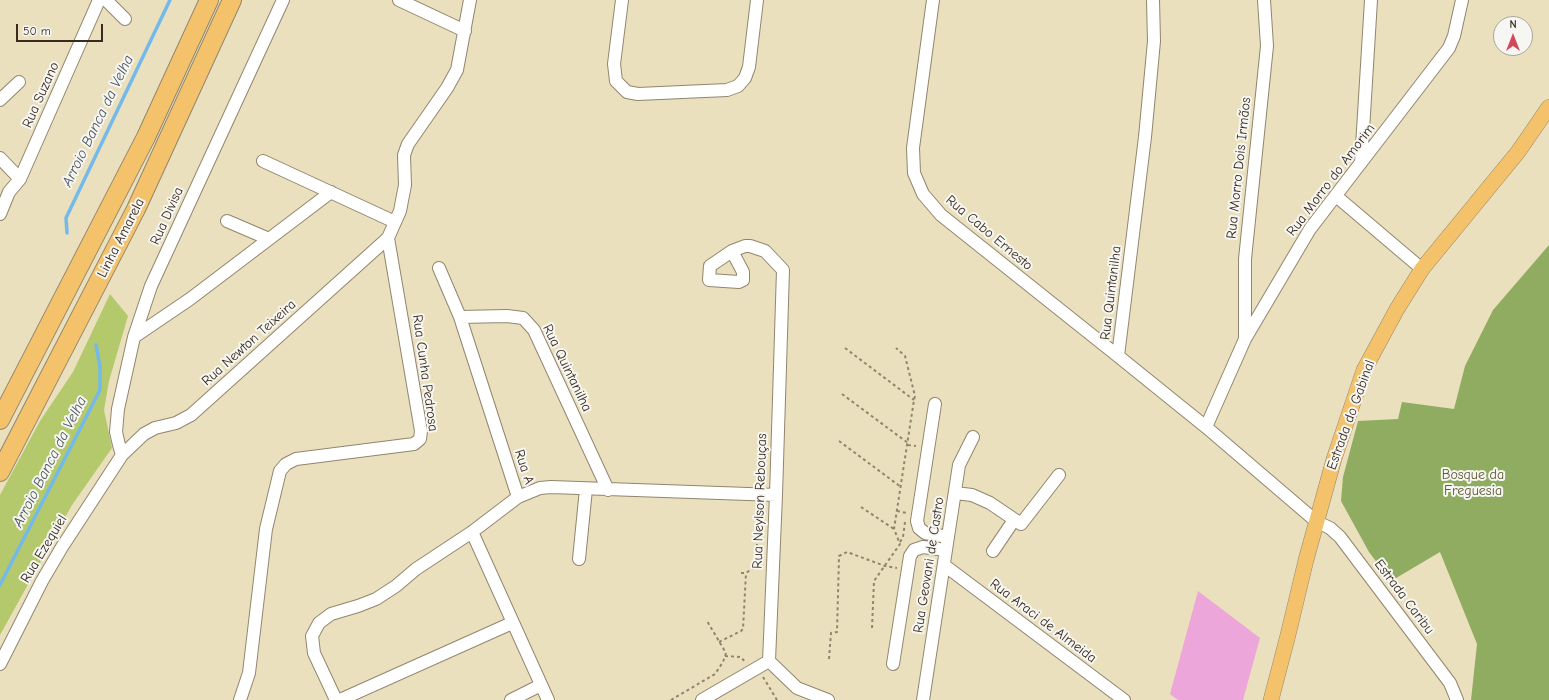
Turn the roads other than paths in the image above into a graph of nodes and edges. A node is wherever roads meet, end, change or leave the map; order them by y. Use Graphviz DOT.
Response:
graph roads {
  1 [pos="99,0"];
  2 [pos="106,0"];
  3 [pos="209,0"];
  4 [pos="232,0"];
  5 [pos="283,0"];
  6 [pos="399,0"];
  7 [pos="470,0"];
  8 [pos="622,0"];
  9 [pos="757,0"];
  10 [pos="933,0"];
  11 [pos="1153,0"];
  12 [pos="1264,0"];
  13 [pos="1371,0"];
  14 [pos="1462,0"];
  15 [pos="125,19"];
  16 [pos="465,31"];
  17 [pos="18,82"];
  18 [pos="0,100"];
  19 [pos="1549,107"];
  20 [pos="0,158"];
  21 [pos="263,161"];
  22 [pos="1362,163"];
  23 [pos="20,179"];
  24 [pos="10,192"];
  25 [pos="331,192"];
  26 [pos="1336,196"];
  27 [pos="0,200"];
  28 [pos="0,214"];
  29 [pos="227,221"];
  30 [pos="395,222"];
  31 [pos="388,238"];
  32 [pos="269,239"];
  33 [pos="732,251"];
  34 [pos="439,268"];
  35 [pos="1422,269"];
  36 [pos="460,317"];
  37 [pos="134,337"];
  38 [pos="1245,339"];
  39 [pos="1118,356"];
  40 [pos="935,404"];
  41 [pos="0,420"];
  42 [pos="1206,427"];
  43 [pos="973,437"];
  44 [pos="122,455"];
  45 [pos="0,472"];
  46 [pos="1058,475"];
  47 [pos="586,489"];
  48 [pos="608,490"];
  49 [pos="955,493"];
  50 [pos="776,495"];
  51 [pos="518,497"];
  52 [pos="1014,520"];
  53 [pos="1317,522"];
  54 [pos="472,532"];
  55 [pos="948,536"];
  56 [pos="946,550"];
  57 [pos="992,550"];
  58 [pos="579,559"];
  59 [pos="944,565"];
  60 [pos="512,623"];
  61 [pos="769,661"];
  62 [pos="0,664"];
  63 [pos="892,664"];
  64 [pos="541,685"];
  65 [pos="1104,685"];
  66 [pos="797,688"];
  67 [pos="334,698"];
  68 [pos="240,700"];
  69 [pos="511,700"];
  70 [pos="548,700"];
  71 [pos="702,700"];
  72 [pos="803,700"];
  73 [pos="828,700"];
  74 [pos="922,700"];
  75 [pos="1106,700"];
  76 [pos="1122,700"];
  77 [pos="1271,700"];
  78 [pos="1457,700"];
  1 -- 23 [label="street, Rua Suzano"];
  2 -- 15 [label="street"];
  3 -- 41 [label="highway, Linha Amarela"];
  4 -- 45 [label="highway, Linha Amarela"];
  5 -- 37 [label="street, Rua Divisa"];
  6 -- 16 [label="street"];
  7 -- 16 [label="street"];
  8 -- 9 [label="street"];
  10 -- 39 [label="street, Rua Cabo Ernesto"];
  11 -- 39 [label="street, Rua Quintanilha"];
  12 -- 38 [label="street, Rua Morro Dois Irmãos"];
  13 -- 22 [label="street"];
  14 -- 22 [label="street, Rua Morro do Amorim"];
  16 -- 30 [label="street"];
  17 -- 18 [label="street"];
  19 -- 35 [label="main road, Estrada do Gabinal"];
  20 -- 23 [label="street"];
  21 -- 25 [label="street"];
  22 -- 26 [label="street, Rua Morro do Amorim"];
  23 -- 24 [label="street, Rua Suzano"];
  24 -- 27 [label="street"];
  24 -- 28 [label="street, Rua Suzano"];
  25 -- 30 [label="street"];
  25 -- 32 [label="street"];
  26 -- 35 [label="street"];
  26 -- 38 [label="street, Rua Morro do Amorim"];
  29 -- 32 [label="street"];
  30 -- 31 [label="street"];
  31 -- 44 [label="street, Rua Newton Teixeira"];
  31 -- 68 [label="street, Rua Cunha Pedrosa"];
  32 -- 37 [label="street"];
  33 -- 50 [label="street, Rua Neylson Rebouças"];
  34 -- 36 [label="street, Rua A"];
  35 -- 53 [label="main road, Estrada do Gabinal"];
  36 -- 48 [label="street, Rua Quintanilha"];
  36 -- 51 [label="street, Rua A"];
  37 -- 44 [label="street, Rua Divisa"];
  38 -- 42 [label="street, Rua Morro do Amorim"];
  39 -- 42 [label="street, Rua Quintanilha"];
  40 -- 55 [label="street"];
  42 -- 53 [label="street, Rua Quintanilha"];
  43 -- 49 [label="street, Rua Geovani de Castro"];
  44 -- 62 [label="street, Rua Ezequiel"];
  46 -- 52 [label="street"];
  47 -- 48 [label="street, Rua A"];
  47 -- 51 [label="street, Rua A"];
  47 -- 58 [label="street"];
  48 -- 50 [label="street, Rua A"];
  49 -- 52 [label="street"];
  49 -- 55 [label="street, Rua Geovani de Castro"];
  50 -- 61 [label="street, Rua Neylson Rebouças"];
  51 -- 54 [label="street"];
  52 -- 57 [label="street"];
  53 -- 77 [label="main road, Estrada do Gabinal"];
  53 -- 78 [label="street, Estrada Caribu"];
  54 -- 60 [label="street"];
  54 -- 67 [label="street"];
  55 -- 56 [label="street, Rua Geovani de Castro"];
  56 -- 59 [label="street, Rua Geovani de Castro"];
  56 -- 63 [label="street"];
  59 -- 65 [label="street, Rua Araci de Almeida"];
  59 -- 74 [label="street, Rua Geovani de Castro"];
  60 -- 64 [label="street"];
  60 -- 67 [label="street"];
  61 -- 66 [label="street"];
  61 -- 71 [label="street"];
  64 -- 69 [label="street"];
  64 -- 70 [label="street"];
  65 -- 75 [label="street"];
  65 -- 76 [label="street, Rua Araci de Almeida"];
  66 -- 72 [label="street"];
  66 -- 73 [label="street"];
}
